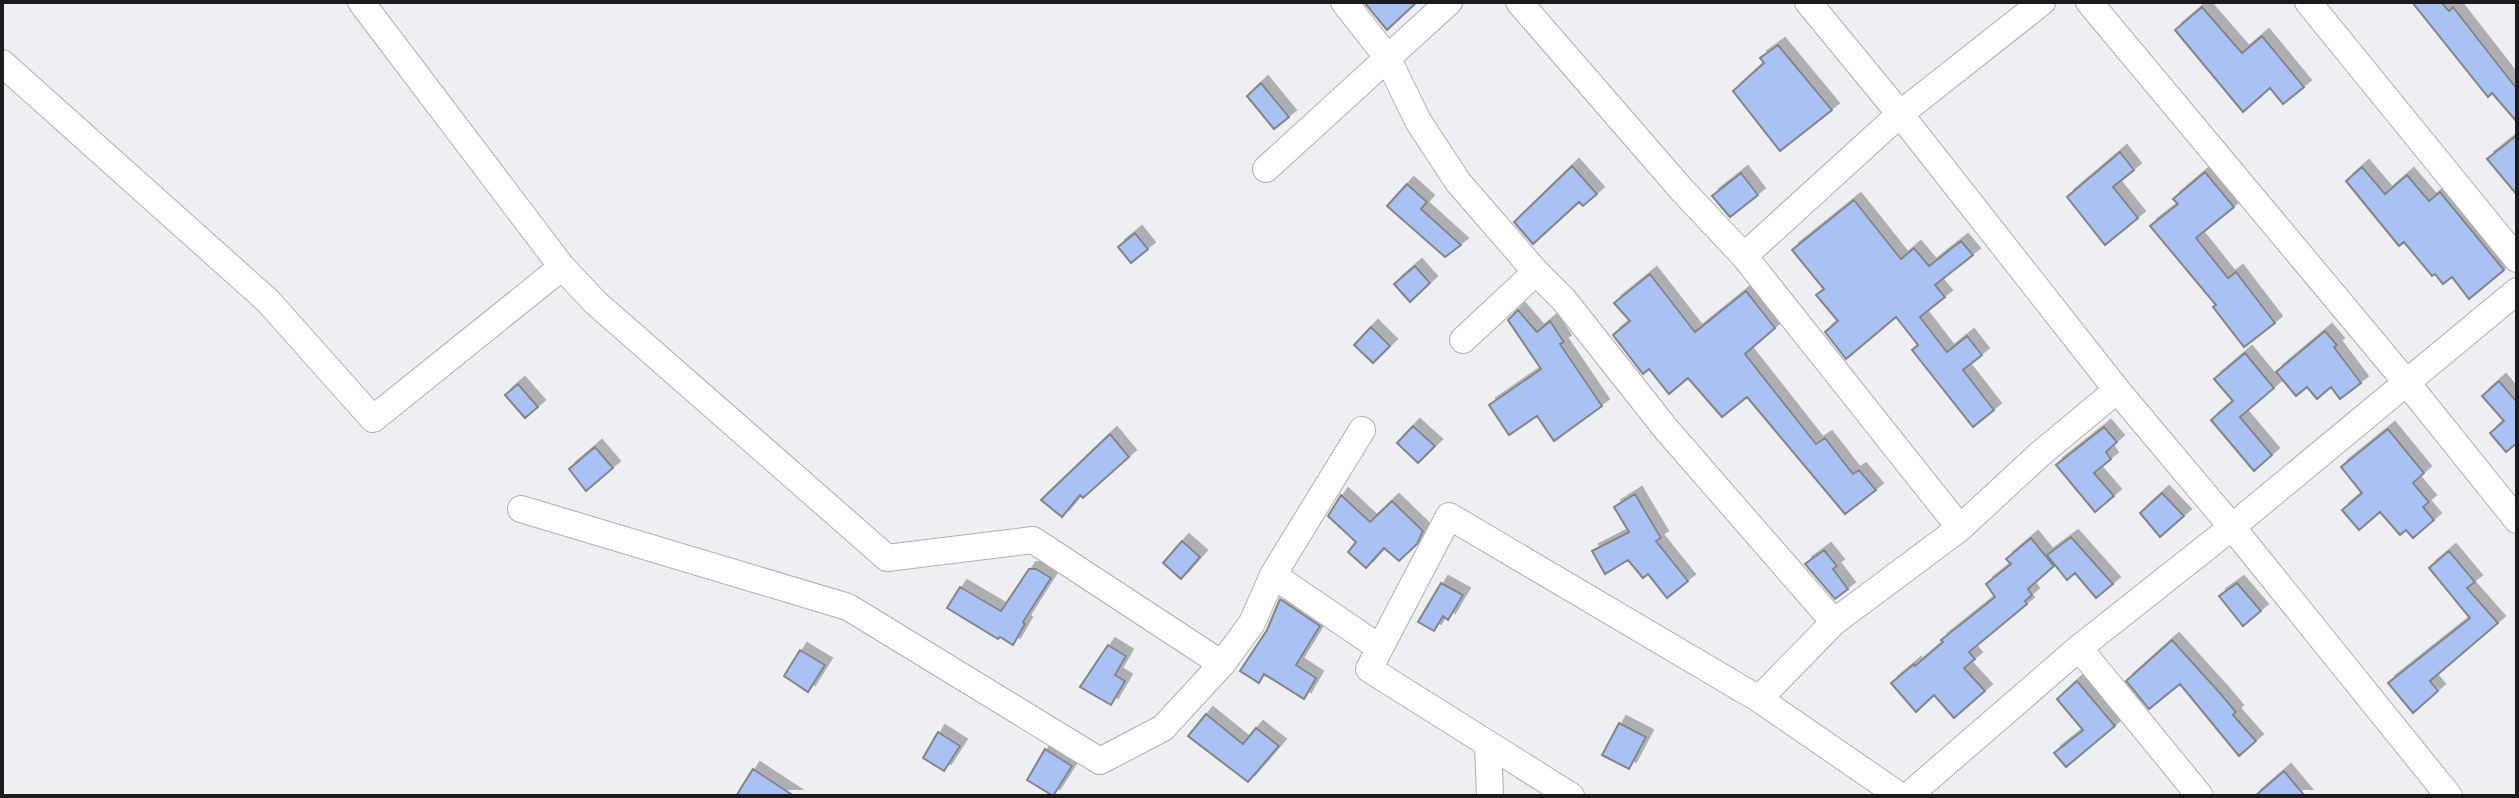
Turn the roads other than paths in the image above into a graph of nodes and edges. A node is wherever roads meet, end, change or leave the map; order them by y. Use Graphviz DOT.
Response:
graph roads {
  1 [pos="361,2"];
  2 [pos="1344,2"];
  3 [pos="1449,2"];
  4 [pos="1519,2"];
  5 [pos="1808,2"];
  6 [pos="2042,2"];
  7 [pos="2089,2"];
  8 [pos="2308,2"];
  9 [pos="1387,57"];
  10 [pos="2,63"];
  11 [pos="1900,114"];
  12 [pos="1266,169"];
  13 [pos="1744,256"];
  14 [pos="2517,259"];
  15 [pos="562,267"];
  16 [pos="1536,272"];
  17 [pos="2517,291"];
  18 [pos="1463,340"];
  19 [pos="2407,383"];
  20 [pos="2117,390"];
  21 [pos="1362,430"];
  22 [pos="521,509"];
  23 [pos="2517,520"];
  24 [pos="2232,527"];
  25 [pos="1960,528"];
  26 [pos="1273,575"];
  27 [pos="1834,622"];
  28 [pos="1380,648"];
  29 [pos="2079,648"];
  30 [pos="1222,664"];
  31 [pos="1759,699"];
  32 [pos="1488,744"];
  33 [pos="1490,796"];
  34 [pos="1571,796"];
  35 [pos="1900,796"];
  36 [pos="1908,796"];
  37 [pos="2200,796"];
  38 [pos="2449,796"];
  1 -- 15 [label="street"];
  2 -- 9 [label="street"];
  3 -- 9 [label="street"];
  4 -- 13 [label="street"];
  5 -- 11 [label="street"];
  6 -- 11 [label="street"];
  7 -- 19 [label="street"];
  8 -- 14 [label="street"];
  9 -- 12 [label="street"];
  9 -- 16 [label="street"];
  10 -- 15 [label="street"];
  11 -- 13 [label="street"];
  11 -- 20 [label="street"];
  13 -- 25 [label="street"];
  15 -- 30 [label="street"];
  16 -- 18 [label="street"];
  16 -- 27 [label="street"];
  17 -- 19 [label="street"];
  19 -- 23 [label="street"];
  19 -- 24 [label="street"];
  20 -- 24 [label="street"];
  20 -- 25 [label="street"];
  21 -- 26 [label="street"];
  22 -- 30 [label="street"];
  24 -- 29 [label="street"];
  24 -- 38 [label="street"];
  25 -- 27 [label="street"];
  26 -- 28 [label="street"];
  26 -- 30 [label="street"];
  27 -- 31 [label="street"];
  28 -- 31 [label="street"];
  28 -- 32 [label="street"];
  29 -- 36 [label="street"];
  29 -- 37 [label="street"];
  31 -- 35 [label="street"];
  32 -- 33 [label="street"];
  32 -- 34 [label="street"];
}
